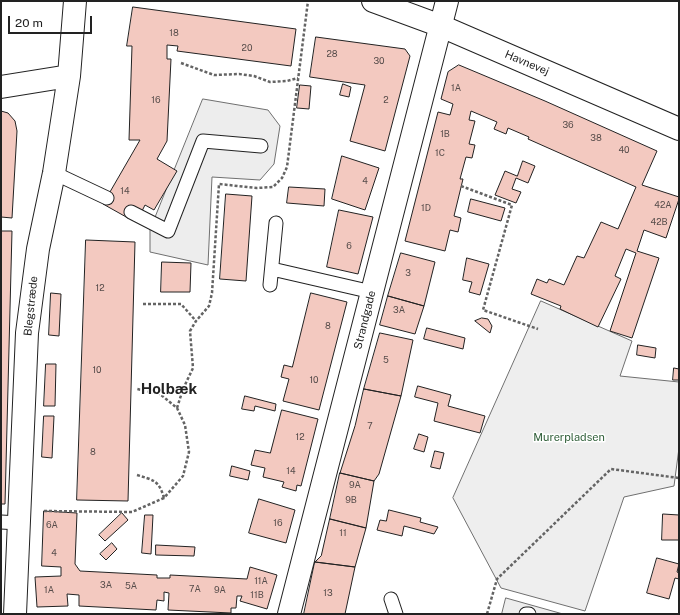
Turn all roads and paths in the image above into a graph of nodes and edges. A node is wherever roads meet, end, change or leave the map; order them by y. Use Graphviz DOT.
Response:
graph roads {
  1 [pos="75,1"];
  2 [pos="308,1"];
  3 [pos="373,1"];
  4 [pos="447,1"];
  5 [pos="441,26"];
  6 [pos="181,64"];
  7 [pos="69,76"];
  8 [pos="298,78"];
  9 [pos="1,87"];
  10 [pos="679,129"];
  11 [pos="261,146"];
  12 [pos="54,173"];
  13 [pos="462,186"];
  14 [pos="107,198"];
  15 [pos="131,212"];
  16 [pos="276,223"];
  17 [pos="272,269"];
  18 [pos="270,284"];
  19 [pos="372,292"];
  20 [pos="144,304"];
  21 [pos="196,321"];
  22 [pos="538,329"];
  23 [pos="137,389"];
  24 [pos="177,408"];
  25 [pos="137,475"];
  26 [pos="679,478"];
  27 [pos="164,498"];
  28 [pos="13,518"];
  29 [pos="391,599"];
  30 [pos="15,614"];
  31 [pos="289,614"];
  32 [pos="396,614"];
  33 [pos="487,614"];
  1 -- 7 [label="street, Blegstræde"];
  2 -- 8 [label="path"];
  3 -- 5 [label="street, Havnevej"];
  4 -- 5 [label="street, Strandgade"];
  5 -- 10 [label="street, Havnevej"];
  5 -- 19 [label="street, Strandgade"];
  6 -- 8 [label="path"];
  7 -- 9 [label="street"];
  7 -- 12 [label="street, Blegstræde"];
  8 -- 21 [label="path"];
  11 -- 15 [label="lane"];
  12 -- 14 [label="lane"];
  12 -- 28 [label="street, Blegstræde"];
  13 -- 22 [label="path"];
  16 -- 17 [label="lane"];
  17 -- 18 [label="lane"];
  17 -- 19 [label="lane"];
  19 -- 31 [label="street, Strandgade"];
  20 -- 21 [label="path"];
  21 -- 24 [label="path"];
  23 -- 24 [label="path"];
  24 -- 27 [label="path"];
  25 -- 27 [label="path"];
  26 -- 33 [label="path"];
  27 -- 28 [label="path"];
  28 -- 30 [label="street, Blegstræde"];
  29 -- 32 [label="lane"];
}
